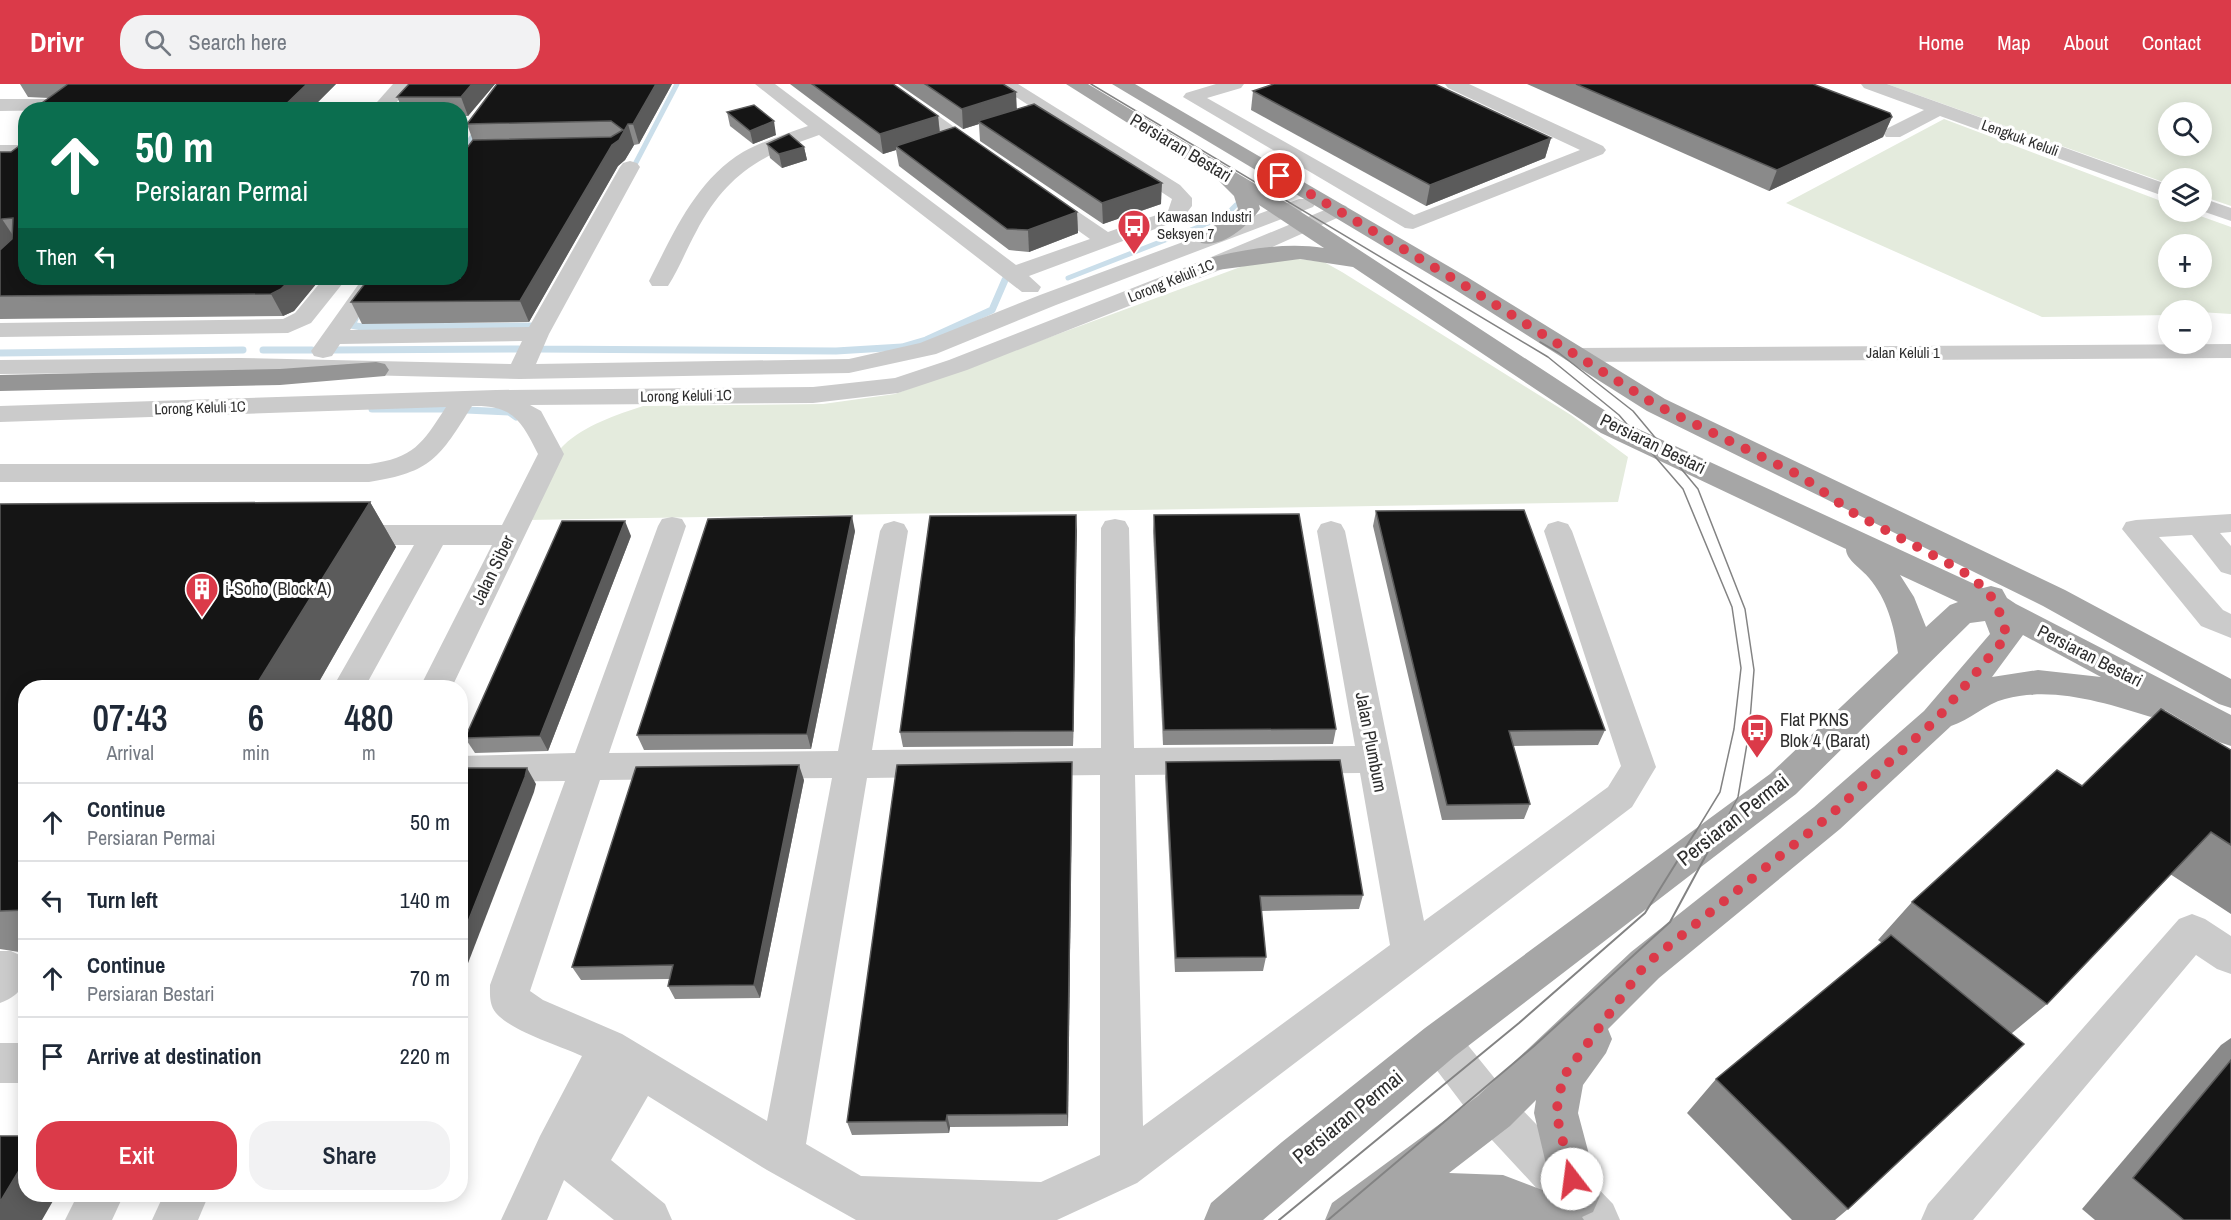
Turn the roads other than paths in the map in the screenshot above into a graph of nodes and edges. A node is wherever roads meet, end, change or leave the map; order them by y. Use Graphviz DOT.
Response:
graph roads {
  1 [pos="403,84"];
  2 [pos="764,84"];
  3 [pos="882,84"];
  4 [pos="1005,84"];
  5 [pos="1075,84"];
  6 [pos="1235,84"];
  7 [pos="1454,84"];
  8 [pos="1870,84"];
  9 [pos="1130,85"];
  10 [pos="386,102"];
  11 [pos="0,105"];
  12 [pos="18,105"];
  13 [pos="1939,109"];
  14 [pos="1048,111"];
  15 [pos="1026,118"];
  16 [pos="821,128"];
  17 [pos="982,132"];
  18 [pos="1893,133"];
  19 [pos="960,138"];
  20 [pos="938,145"];
  21 [pos="527,152"];
  22 [pos="468,153"];
  23 [pos="893,159"];
  24 [pos="999,165"];
  25 [pos="871,166"];
  26 [pos="630,167"];
  27 [pos="1216,168"];
  28 [pos="1028,186"];
  29 [pos="2158,188"];
  30 [pos="1328,204"];
  31 [pos="2212,208"];
  32 [pos="2231,215"];
  33 [pos="1294,218"];
  34 [pos="1209,238"];
  35 [pos="1106,240"];
  36 [pos="1217,262"];
  37 [pos="1013,274"];
  38 [pos="660,281"];
  39 [pos="330,285"];
  40 [pos="369,285"];
  41 [pos="1398,287"];
  42 [pos="1047,300"];
  43 [pos="270,328"];
  44 [pos="0,330"];
  45 [pos="537,334"];
  46 [pos="333,337"];
  47 [pos="2231,351"];
  48 [pos="1575,355"];
  49 [pos="240,365"];
  50 [pos="0,367"];
  51 [pos="311,369"];
  52 [pos="376,370"];
  53 [pos="520,372"];
  54 [pos="0,383"];
  55 [pos="496,398"];
  56 [pos="464,399"];
  57 [pos="0,414"];
  58 [pos="0,473"];
  59 [pos="1801,476"];
  60 [pos="2231,523"];
  61 [pos="2201,525"];
  62 [pos="672,526"];
  63 [pos="1115,528"];
  64 [pos="1834,530"];
  65 [pos="894,531"];
  66 [pos="1331,531"];
  67 [pos="1558,531"];
  68 [pos="434,535"];
  69 [pos="511,535"];
  70 [pos="335,539"];
  71 [pos="2231,565"];
  72 [pos="1998,608"];
  73 [pos="2231,627"];
  74 [pos="1916,655"];
  75 [pos="353,680"];
  76 [pos="439,680"];
  77 [pos="2231,695"];
  78 [pos="2231,711"];
  79 [pos="1936,720"];
  80 [pos="2231,732"];
  81 [pos="2231,738"];
  82 [pos="1374,759"];
  83 [pos="1118,761"];
  84 [pos="850,764"];
  85 [pos="585,766"];
  86 [pos="468,768"];
  87 [pos="1412,952"];
  88 [pos="2231,957"];
  89 [pos="1645,965"];
  90 [pos="0,969"];
  91 [pos="0,985"];
  92 [pos="1440,1042"];
  93 [pos="624,1059"];
  94 [pos="0,1063"];
  95 [pos="18,1063"];
  96 [pos="1494,1111"];
  97 [pos="783,1155"];
  98 [pos="569,1159"];
  99 [pos="1122,1168"];
  100 [pos="98,1202"];
  101 [pos="183,1202"];
  102 [pos="1358,1212"];
  103 [pos="1578,1212"];
  104 [pos="88,1220"];
  105 [pos="175,1220"];
  106 [pos="524,1220"];
  107 [pos="649,1220"];
  108 [pos="1228,1220"];
  109 [pos="1944,1220"];
  1 -- 10 [label="street"];
  2 -- 16 [label="street"];
  3 -- 19 [label="street"];
  4 -- 14 [label="street"];
  5 -- 27 [label="main road, Persiaran Bestari"];
  6 -- 7 [label="street"];
  8 -- 13 [label="street, Lengkuk Keluli"];
  9 -- 30 [label="main road, Persiaran Bestari"];
  11 -- 12 [label="street"];
  13 -- 18 [label="street"];
  13 -- 29 [label="street, Lengkuk Keluli"];
  14 -- 15 [label="street"];
  14 -- 35 [label="street"];
  16 -- 25 [label="street"];
  16 -- 38 [label="street"];
  17 -- 19 [label="street"];
  19 -- 20 [label="street"];
  19 -- 24 [label="street"];
  21 -- 22 [label="street"];
  23 -- 25 [label="street"];
  25 -- 37 [label="street"];
  26 -- 45 [label="street"];
  27 -- 33 [label="main road, Persiaran Bestari"];
  27 -- 34 [label="main road"];
  28 -- 35 [label="street"];
  30 -- 33 [label="street, Lorong Keluli 1C"];
  30 -- 48 [label="main road, Persiaran Bestari"];
  31 -- 32 [label="street"];
  33 -- 34 [label="street, Lorong Keluli 1C"];
  33 -- 36 [label="street, Lorong Keluli 1C"];
  33 -- 41 [label="main road, Persiaran Bestari"];
  34 -- 42 [label="street, Lorong Keluli 1C"];
  35 -- 37 [label="street"];
  36 -- 41 [label="main road"];
  36 -- 55 [label="street, Lorong Keluli 1C"];
  37 -- 42 [label="street"];
  39 -- 43 [label="street"];
  40 -- 46 [label="street"];
  41 -- 64 [label="main road, Persiaran Bestari"];
  42 -- 53 [label="street, Lorong Keluli 1C"];
  43 -- 44 [label="street"];
  43 -- 49 [label="street"];
  45 -- 46 [label="street"];
  45 -- 53 [label="street"];
  46 -- 51 [label="street"];
  47 -- 48 [label="street, Jalan Keluli 1"];
  48 -- 59 [label="main road, Persiaran Bestari"];
  49 -- 50 [label="street, Lorong Keluli 1C"];
  49 -- 51 [label="street, Lorong Keluli 1C"];
  51 -- 52 [label="street, Lorong Keluli 1C"];
  52 -- 53 [label="street, Lorong Keluli 1C"];
  52 -- 54 [label="highway"];
  55 -- 56 [label="street, Lorong Keluli 1C"];
  55 -- 69 [label="street, Jalan Siber"];
  56 -- 57 [label="street, Lorong Keluli 1C"];
  56 -- 58 [label="street"];
  59 -- 72 [label="main road"];
  59 -- 77 [label="main road, Persiaran Bestari"];
  60 -- 61 [label="street"];
  61 -- 71 [label="street"];
  61 -- 73 [label="street"];
  62 -- 85 [label="street"];
  63 -- 83 [label="street"];
  64 -- 72 [label="main road, Persiaran Bestari"];
  64 -- 74 [label="main road"];
  65 -- 84 [label="street"];
  66 -- 82 [label="street, Jalan Plumbum"];
  67 -- 87 [label="street"];
  68 -- 69 [label="street"];
  68 -- 70 [label="street"];
  68 -- 75 [label="street"];
  69 -- 76 [label="street, Jalan Siber"];
  72 -- 74 [label="main road, Persiaran Permai"];
  72 -- 78 [label="main road, Persiaran Permai"];
  72 -- 79 [label="main road"];
  72 -- 80 [label="main road, Persiaran Bestari"];
  74 -- 92 [label="main road, Persiaran Permai"];
  79 -- 81 [label="main road"];
  79 -- 89 [label="main road"];
  82 -- 83 [label="street"];
  82 -- 87 [label="street, Jalan Plumbum"];
  83 -- 84 [label="street"];
  83 -- 99 [label="street"];
  84 -- 85 [label="street"];
  84 -- 97 [label="street"];
  85 -- 86 [label="street"];
  85 -- 93 [label="street"];
  87 -- 99 [label="street"];
  88 -- 109 [label="street"];
  89 -- 96 [label="main road"];
  89 -- 103 [label="main road"];
  90 -- 91 [label="street"];
  92 -- 96 [label="street"];
  92 -- 108 [label="main road, Persiaran Permai"];
  93 -- 97 [label="street"];
  93 -- 98 [label="street"];
  94 -- 95 [label="street"];
  96 -- 102 [label="main road"];
  96 -- 103 [label="street"];
  97 -- 99 [label="street"];
  98 -- 106 [label="street"];
  98 -- 107 [label="street"];
  100 -- 104 [label="street"];
  101 -- 105 [label="street"];
  102 -- 103 [label="main road"];
}
